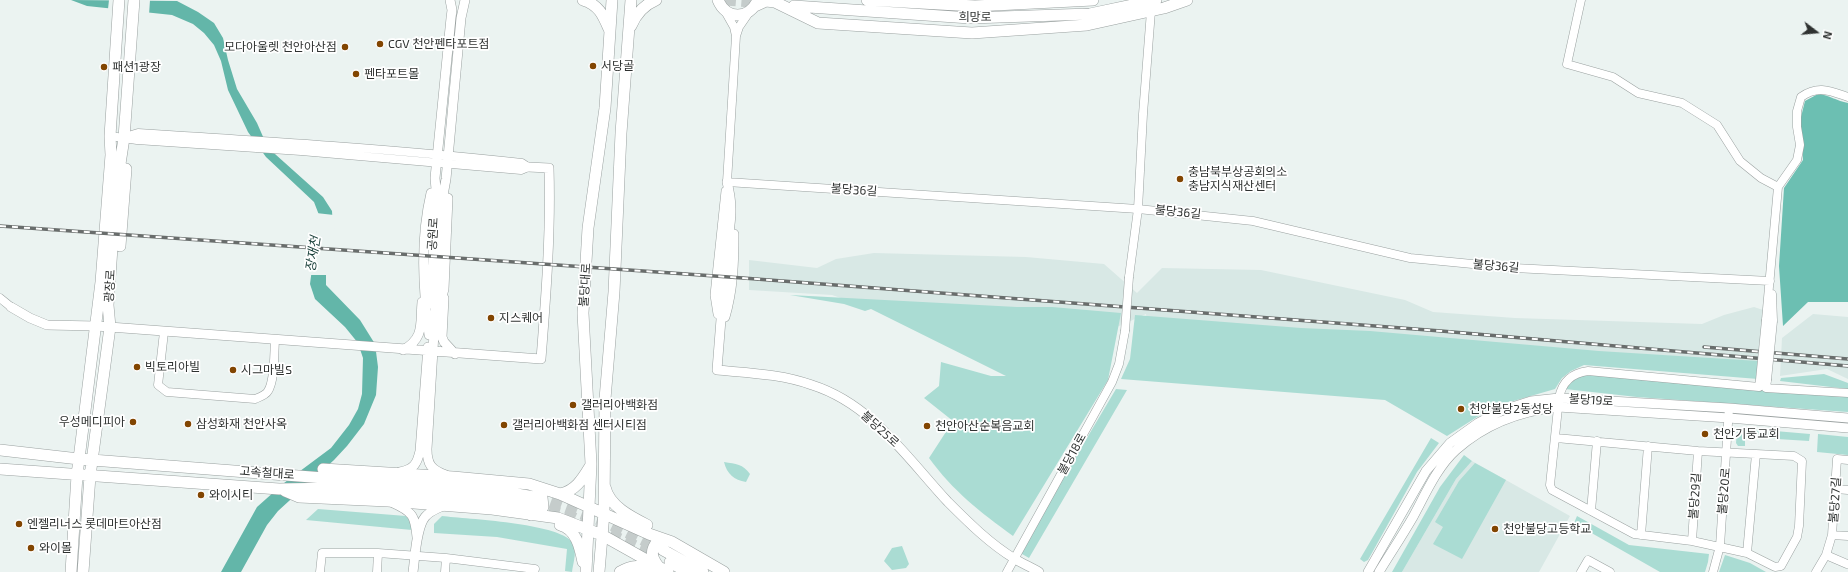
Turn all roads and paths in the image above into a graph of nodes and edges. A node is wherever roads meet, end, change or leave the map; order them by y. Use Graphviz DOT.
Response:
graph roads {
  1 [pos="120,0"];
  2 [pos="134,0"];
  3 [pos="450,0"];
  4 [pos="465,0"];
  5 [pos="583,0"];
  6 [pos="612,0"];
  7 [pos="631,0"];
  8 [pos="656,0"];
  9 [pos="710,0"];
  10 [pos="867,0"];
  11 [pos="1093,0"];
  12 [pos="1156,0"];
  13 [pos="1187,0"];
  14 [pos="1582,0"];
  15 [pos="721,6"];
  16 [pos="754,6"];
  17 [pos="794,6"];
  18 [pos="1151,11"];
  19 [pos="629,30"];
  20 [pos="610,34"];
  21 [pos="736,36"];
  22 [pos="1848,97"];
  23 [pos="110,136"];
  24 [pos="124,138"];
  25 [pos="300,147"];
  26 [pos="437,158"];
  27 [pos="448,159"];
  28 [pos="528,167"];
  29 [pos="434,178"];
  30 [pos="446,179"];
  31 [pos="727,182"];
  32 [pos="1778,187"];
  33 [pos="1138,208"];
  34 [pos="1770,281"];
  35 [pos="423,282"];
  36 [pos="444,289"];
  37 [pos="0,298"];
  38 [pos="0,304"];
  39 [pos="11,307"];
  40 [pos="96,326"];
  41 [pos="110,327"];
  42 [pos="164,332"];
  43 [pos="720,333"];
  44 [pos="432,337"];
  45 [pos="275,340"];
  46 [pos="403,350"];
  47 [pos="431,352"];
  48 [pos="455,354"];
  49 [pos="1763,380"];
  50 [pos="1848,393"];
  51 [pos="1559,402"];
  52 [pos="1729,413"];
  53 [pos="1848,418"];
  54 [pos="1848,428"];
  55 [pos="1556,438"];
  56 [pos="1597,441"];
  57 [pos="1648,446"];
  58 [pos="0,450"];
  59 [pos="424,450"];
  60 [pos="1698,451"];
  61 [pos="1727,452"];
  62 [pos="1756,454"];
  63 [pos="79,459"];
  64 [pos="92,460"];
  65 [pos="1848,460"];
  66 [pos="591,464"];
  67 [pos="0,469"];
  68 [pos="290,471"];
  69 [pos="392,473"];
  70 [pos="77,475"];
  71 [pos="90,476"];
  72 [pos="454,477"];
  73 [pos="604,484"];
  74 [pos="541,488"];
  75 [pos="274,489"];
  76 [pos="1836,489"];
  77 [pos="1848,490"];
  78 [pos="560,494"];
  79 [pos="388,501"];
  80 [pos="447,505"];
  81 [pos="532,506"];
  82 [pos="590,507"];
  83 [pos="1591,511"];
  84 [pos="604,513"];
  85 [pos="589,530"];
  86 [pos="602,535"];
  87 [pos="1641,535"];
  88 [pos="1832,535"];
  89 [pos="1848,536"];
  90 [pos="417,540"];
  91 [pos="1692,541"];
  92 [pos="672,542"];
  93 [pos="1720,546"];
  94 [pos="378,553"];
  95 [pos="1747,553"];
  96 [pos="1826,555"];
  97 [pos="415,556"];
  98 [pos="446,558"];
  99 [pos="1014,559"];
  100 [pos="663,563"];
  101 [pos="1847,564"];
  102 [pos="537,571"];
  103 [pos="71,572"];
  104 [pos="83,572"];
  105 [pos="320,572"];
  106 [pos="377,572"];
  107 [pos="413,572"];
  108 [pos="445,572"];
  109 [pos="585,572"];
  110 [pos="600,572"];
  111 [pos="620,572"];
  112 [pos="687,572"];
  113 [pos="703,572"];
  114 [pos="724,572"];
  115 [pos="1007,572"];
  116 [pos="1039,572"];
  117 [pos="1368,572"];
  118 [pos="1379,572"];
  119 [pos="1581,572"];
  120 [pos="1610,572"];
  121 [pos="1713,572"];
  122 [pos="1816,572"];
  1 -- 23 [label="main road"];
  2 -- 24 [label="main road"];
  3 -- 26 [label="street, 공원로"];
  4 -- 27 [label="street, 공원로"];
  5 -- 20 [label="main road"];
  6 -- 20 [label="main road, 불당대로"];
  7 -- 19 [label="main road"];
  8 -- 19 [label="main road"];
  9 -- 15 [label="main road"];
  10 -- 11 [label="main road"];
  12 -- 17 [label="main road, 희망로"];
  13 -- 18 [label="main road"];
  14 -- 32 [label="street"];
  15 -- 16 [label="main road"];
  15 -- 21 [label="street"];
  16 -- 18 [label="main road"];
  16 -- 21 [label="street"];
  18 -- 33 [label="street, 불당18로"];
  19 -- 73 [label="main road"];
  20 -- 66 [label="main road, 불당대로"];
  21 -- 31 [label="street"];
  22 -- 32 [label="street"];
  23 -- 24 [label="street"];
  23 -- 40 [label="main road, 광장로"];
  24 -- 25 [label="street"];
  24 -- 25 [label="street"];
  24 -- 41 [label="main road"];
  25 -- 26 [label="street"];
  26 -- 27 [label="street"];
  26 -- 29 [label="street, 공원로"];
  27 -- 28 [label="street"];
  27 -- 30 [label="street, 공원로"];
  28 -- 48 [label="street"];
  29 -- 35 [label="street"];
  29 -- 44 [label="street, 공원로"];
  30 -- 36 [label="street"];
  30 -- 44 [label="street, 공원로"];
  31 -- 33 [label="street, 불당36길"];
  31 -- 43 [label="street"];
  31 -- 43 [label="street"];
  32 -- 34 [label="street"];
  33 -- 34 [label="street, 불당36길"];
  33 -- 99 [label="street, 불당18로, bridge"];
  34 -- 49 [label="street, bridge"];
  35 -- 44 [label="street"];
  35 -- 46 [label="street"];
  36 -- 44 [label="street"];
  36 -- 48 [label="street"];
  37 -- 39 [label="street"];
  38 -- 39 [label="street"];
  39 -- 40 [label="street"];
  40 -- 41 [label="street"];
  40 -- 63 [label="main road, 광장로"];
  41 -- 42 [label="street"];
  41 -- 64 [label="main road"];
  42 -- 45 [label="street"];
  42 -- 45 [label="street"];
  43 -- 99 [label="street, 불당25로"];
  44 -- 47 [label="street, 공원로"];
  45 -- 46 [label="street"];
  46 -- 47 [label="street"];
  47 -- 48 [label="street"];
  47 -- 59 [label="street, 공원로"];
  49 -- 50 [label="street"];
  49 -- 51 [label="street"];
  51 -- 52 [label="street, 불당19로"];
  51 -- 55 [label="street"];
  51 -- 117 [label="street, 불당19로"];
  51 -- 118 [label="street, 불당19로"];
  52 -- 53 [label="street, 불당19로"];
  52 -- 54 [label="street, 불당19로"];
  52 -- 61 [label="street, 불당20로"];
  55 -- 56 [label="street"];
  55 -- 83 [label="street"];
  56 -- 57 [label="street"];
  56 -- 83 [label="street"];
  57 -- 60 [label="street"];
  57 -- 87 [label="street"];
  58 -- 63 [label="main road, 고속철대로"];
  59 -- 69 [label="street"];
  59 -- 72 [label="street"];
  60 -- 61 [label="street"];
  60 -- 91 [label="street, 불당29길"];
  61 -- 62 [label="street"];
  61 -- 93 [label="street, 불당20로"];
  62 -- 95 [label="street"];
  62 -- 95 [label="street"];
  63 -- 64 [label="main road, 고속철대로"];
  63 -- 70 [label="main road, 광장로"];
  64 -- 68 [label="main road, 고속철대로"];
  64 -- 71 [label="main road"];
  65 -- 76 [label="street, 불당27길"];
  66 -- 78 [label="main road"];
  66 -- 82 [label="main road, 불당대로"];
  67 -- 70 [label="main road, 고속철대로"];
  68 -- 69 [label="main road"];
  68 -- 81 [label="main road, 고속철대로"];
  69 -- 72 [label="main road"];
  70 -- 71 [label="main road, 고속철대로"];
  70 -- 103 [label="main road, 광장로"];
  71 -- 75 [label="main road, 고속철대로"];
  71 -- 104 [label="main road"];
  72 -- 74 [label="main road"];
  73 -- 84 [label="main road"];
  73 -- 92 [label="main road"];
  74 -- 78 [label="main road"];
  74 -- 81 [label="main road"];
  75 -- 79 [label="main road"];
  75 -- 81 [label="main road, 고속철대로"];
  76 -- 77 [label="street"];
  76 -- 88 [label="street, 불당27길"];
  78 -- 82 [label="main road"];
  79 -- 80 [label="main road"];
  79 -- 90 [label="street"];
  80 -- 81 [label="main road"];
  80 -- 90 [label="street"];
  81 -- 85 [label="main road"];
  81 -- 109 [label="main road"];
  82 -- 84 [label="main road"];
  82 -- 85 [label="main road, 불당대로"];
  83 -- 87 [label="street"];
  84 -- 86 [label="main road"];
  84 -- 92 [label="main road"];
  85 -- 86 [label="main road"];
  85 -- 109 [label="main road, 불당대로"];
  86 -- 100 [label="main road"];
  86 -- 110 [label="main road"];
  87 -- 91 [label="street"];
  88 -- 89 [label="street, 불당27길"];
  88 -- 96 [label="street"];
  90 -- 97 [label="street"];
  91 -- 93 [label="street"];
  92 -- 100 [label="main road"];
  92 -- 114 [label="main road"];
  93 -- 95 [label="street"];
  93 -- 121 [label="street, 불당20로"];
  94 -- 97 [label="street"];
  94 -- 105 [label="street"];
  94 -- 106 [label="street"];
  96 -- 101 [label="street"];
  96 -- 122 [label="street"];
  97 -- 98 [label="street"];
  97 -- 107 [label="street"];
  98 -- 102 [label="street"];
  98 -- 108 [label="street"];
  99 -- 115 [label="street, 불당18로"];
  99 -- 116 [label="street, 불당25로"];
  100 -- 111 [label="main road"];
  100 -- 112 [label="main road"];
  100 -- 113 [label="main road"];
  119 -- 120 [label="street"];
}
